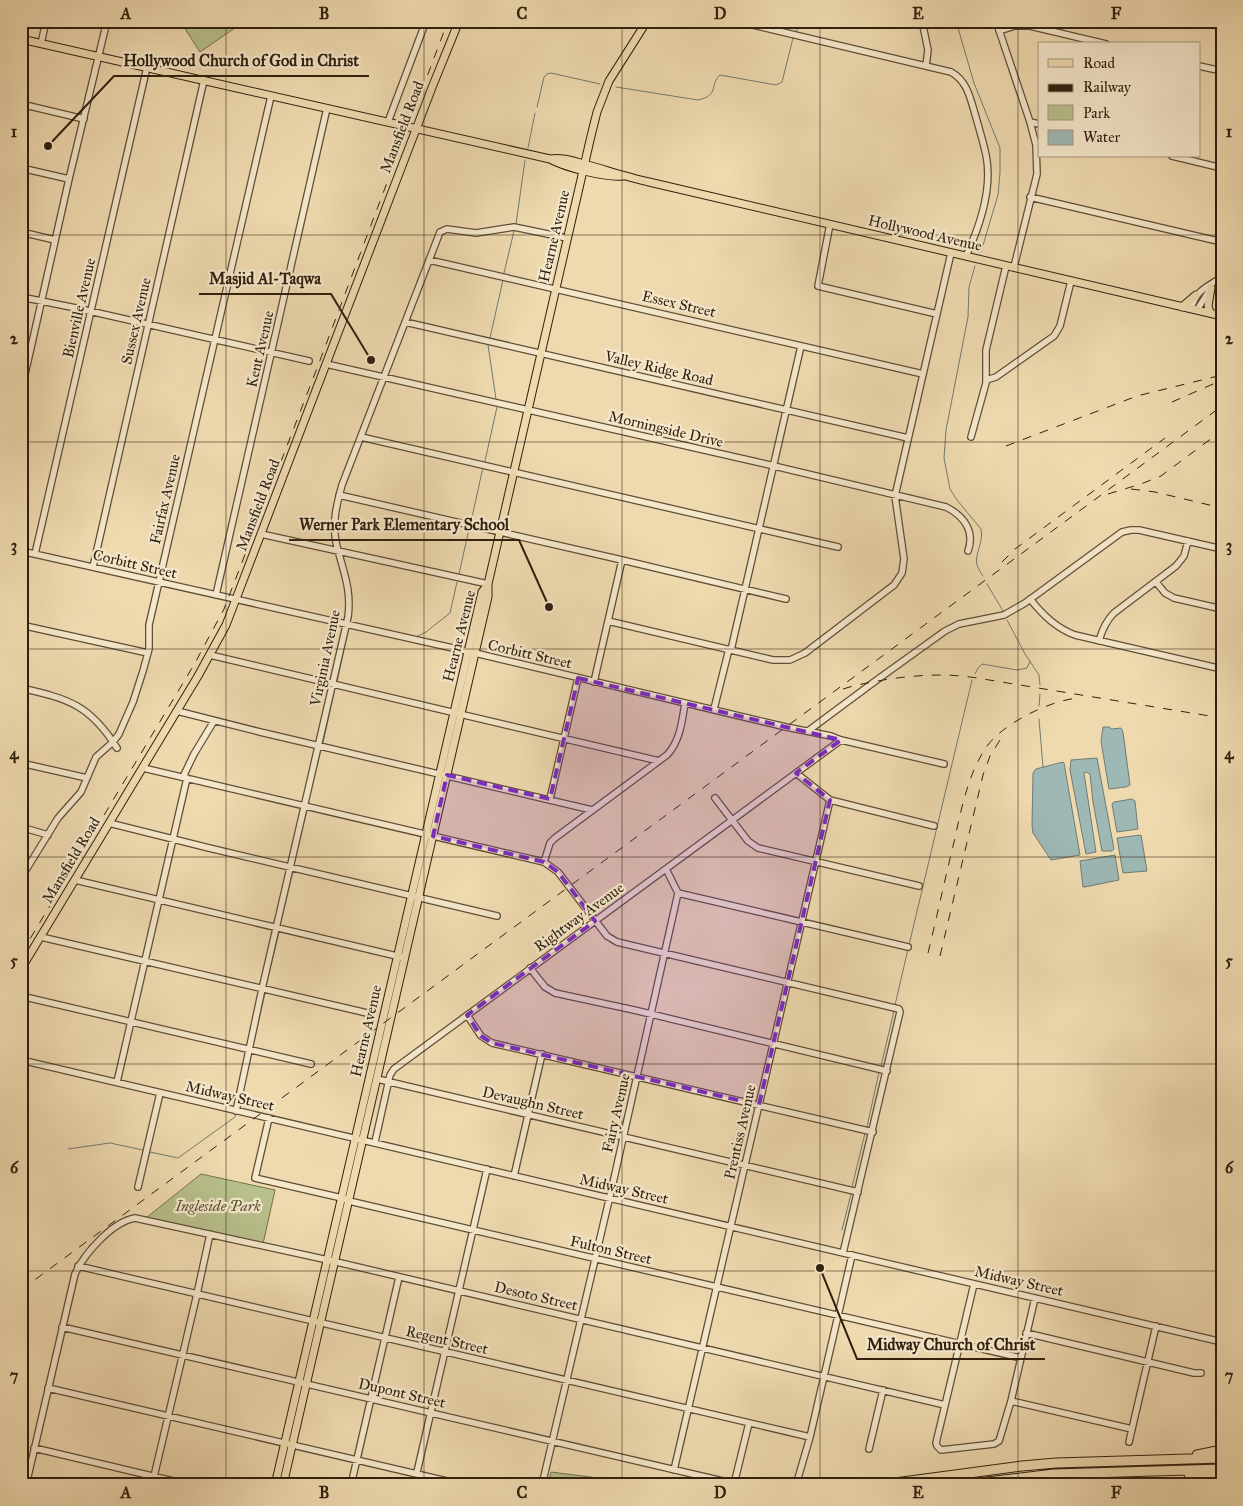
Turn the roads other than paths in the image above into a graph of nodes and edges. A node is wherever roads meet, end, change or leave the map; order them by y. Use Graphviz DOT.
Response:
graph roads {
  1 [pos="46,21"];
  2 [pos="107,21"];
  3 [pos="426,21"];
  4 [pos="460,21"];
  5 [pos="647,21"];
  6 [pos="736,21"];
  7 [pos="922,21"];
  8 [pos="996,21"];
  9 [pos="999,31"];
  10 [pos="21,39"];
  11 [pos="1078,40"];
  12 [pos="1092,42"];
  13 [pos="41,44"];
  14 [pos="99,56"];
  15 [pos="926,66"];
  16 [pos="1200,66"];
  17 [pos="147,67"];
  18 [pos="1222,71"];
  19 [pos="204,80"];
  20 [pos="271,96"];
  21 [pos="21,104"];
  22 [pos="327,108"];
  23 [pos="84,119"];
  24 [pos="388,122"];
  25 [pos="1030,122"];
  26 [pos="1038,124"];
  27 [pos="416,129"];
  28 [pos="1040,158"];
  29 [pos="1180,158"];
  30 [pos="584,167"];
  31 [pos="21,168"];
  32 [pos="1222,168"];
  33 [pos="1036,174"];
  34 [pos="69,179"];
  35 [pos="1030,197"];
  36 [pos="830,224"];
  37 [pos="21,232"];
  38 [pos="567,238"];
  39 [pos="55,240"];
  40 [pos="1222,242"];
  41 [pos="951,253"];
  42 [pos="966,256"];
  43 [pos="429,260"];
  44 [pos="1010,266"];
  45 [pos="1222,278"];
  46 [pos="1071,281"];
  47 [pos="1213,285"];
  48 [pos="556,289"];
  49 [pos="1196,296"];
  50 [pos="21,297"];
  51 [pos="41,301"];
  52 [pos="1182,307"];
  53 [pos="1194,309"];
  54 [pos="91,311"];
  55 [pos="1210,313"];
  56 [pos="937,314"];
  57 [pos="1222,316"];
  58 [pos="405,322"];
  59 [pos="148,324"];
  60 [pos="214,339"];
  61 [pos="802,346"];
  62 [pos="272,352"];
  63 [pos="541,353"];
  64 [pos="309,360"];
  65 [pos="24,361"];
  66 [pos="326,364"];
  67 [pos="923,374"];
  68 [pos="384,377"];
  69 [pos="986,380"];
  70 [pos="21,392"];
  71 [pos="527,410"];
  72 [pos="786,410"];
  73 [pos="361,437"];
  74 [pos="971,437"];
  75 [pos="908,438"];
  76 [pos="773,467"];
  77 [pos="514,471"];
  78 [pos="339,495"];
  79 [pos="895,496"];
  80 [pos="759,528"];
  81 [pos="500,532"];
  82 [pos="261,534"];
  83 [pos="1188,541"];
  84 [pos="838,547"];
  85 [pos="1222,549"];
  86 [pos="21,551"];
  87 [pos="968,551"];
  88 [pos="338,552"];
  89 [pos="35,554"];
  90 [pos="622,560"];
  91 [pos="92,567"];
  92 [pos="159,582"];
  93 [pos="1156,582"];
  94 [pos="488,584"];
  95 [pos="746,588"];
  96 [pos="216,595"];
  97 [pos="237,599"];
  98 [pos="786,599"];
  99 [pos="1030,599"];
  100 [pos="1222,609"];
  101 [pos="608,621"];
  102 [pos="346,624"];
  103 [pos="21,625"];
  104 [pos="1100,641"];
  105 [pos="730,649"];
  106 [pos="148,653"];
  107 [pos="472,653"];
  108 [pos="210,655"];
  109 [pos="1222,669"];
  110 [pos="578,678"];
  111 [pos="594,682"];
  112 [pos="332,684"];
  113 [pos="21,688"];
  114 [pos="686,703"];
  115 [pos="714,710"];
  116 [pos="177,711"];
  117 [pos="458,713"];
  118 [pos="214,721"];
  119 [pos="808,731"];
  120 [pos="564,738"];
  121 [pos="841,740"];
  122 [pos="113,742"];
  123 [pos="318,745"];
  124 [pos="116,748"];
  125 [pos="659,761"];
  126 [pos="21,763"];
  127 [pos="944,764"];
  128 [pos="143,768"];
  129 [pos="796,773"];
  130 [pos="444,774"];
  131 [pos="185,777"];
  132 [pos="87,778"];
  133 [pos="715,798"];
  134 [pos="550,799"];
  135 [pos="830,800"];
  136 [pos="304,806"];
  137 [pos="592,810"];
  138 [pos="732,820"];
  139 [pos="109,823"];
  140 [pos="934,826"];
  141 [pos="21,827"];
  142 [pos="48,835"];
  143 [pos="430,835"];
  144 [pos="172,839"];
  145 [pos="544,862"];
  146 [pos="815,862"];
  147 [pos="290,867"];
  148 [pos="666,869"];
  149 [pos="21,878"];
  150 [pos="75,880"];
  151 [pos="919,886"];
  152 [pos="678,893"];
  153 [pos="416,896"];
  154 [pos="158,900"];
  155 [pos="497,916"];
  156 [pos="595,921"];
  157 [pos="801,923"];
  158 [pos="276,928"];
  159 [pos="41,937"];
  160 [pos="908,947"];
  161 [pos="665,953"];
  162 [pos="401,957"];
  163 [pos="144,961"];
  164 [pos="530,968"];
  165 [pos="21,969"];
  166 [pos="787,983"];
  167 [pos="262,988"];
  168 [pos="21,996"];
  169 [pos="367,1013"];
  170 [pos="467,1015"];
  171 [pos="651,1015"];
  172 [pos="130,1022"];
  173 [pos="773,1044"];
  174 [pos="249,1049"];
  175 [pos="542,1054"];
  176 [pos="21,1060"];
  177 [pos="311,1064"];
  178 [pos="887,1070"];
  179 [pos="637,1076"];
  180 [pos="377,1079"];
  181 [pos="117,1082"];
  182 [pos="388,1082"];
  183 [pos="160,1093"];
  184 [pos="759,1105"];
  185 [pos="236,1110"];
  186 [pos="528,1114"];
  187 [pos="269,1118"];
  188 [pos="873,1132"];
  189 [pos="623,1137"];
  190 [pos="360,1138"];
  191 [pos="375,1142"];
  192 [pos="745,1166"];
  193 [pos="487,1169"];
  194 [pos="514,1176"];
  195 [pos="138,1187"];
  196 [pos="858,1192"];
  197 [pos="609,1198"];
  198 [pos="345,1200"];
  199 [pos="731,1226"];
  200 [pos="473,1230"];
  201 [pos="210,1234"];
  202 [pos="843,1253"];
  203 [pos="852,1255"];
  204 [pos="595,1259"];
  205 [pos="331,1261"];
  206 [pos="78,1266"];
  207 [pos="400,1277"];
  208 [pos="974,1284"];
  209 [pos="717,1288"];
  210 [pos="460,1291"];
  211 [pos="197,1294"];
  212 [pos="1035,1298"];
  213 [pos="838,1316"];
  214 [pos="580,1320"];
  215 [pos="317,1322"];
  216 [pos="1156,1326"];
  217 [pos="62,1327"];
  218 [pos="1026,1333"];
  219 [pos="386,1338"];
  220 [pos="1222,1342"];
  221 [pos="960,1344"];
  222 [pos="702,1348"];
  223 [pos="445,1352"];
  224 [pos="182,1355"];
  225 [pos="1021,1358"];
  226 [pos="1148,1362"];
  227 [pos="1201,1372"];
  228 [pos="824,1376"];
  229 [pos="567,1380"];
  230 [pos="303,1383"];
  231 [pos="48,1388"];
  232 [pos="883,1390"];
  233 [pos="371,1399"];
  234 [pos="1011,1401"];
  235 [pos="945,1405"];
  236 [pos="688,1409"];
  237 [pos="431,1413"];
  238 [pos="168,1416"];
  239 [pos="749,1423"];
  240 [pos="1132,1429"];
  241 [pos="810,1437"];
  242 [pos="552,1441"];
  243 [pos="1129,1442"];
  244 [pos="289,1444"];
  245 [pos="34,1448"];
  246 [pos="869,1449"];
  247 [pos="1222,1450"];
  248 [pos="1222,1458"];
  249 [pos="357,1460"];
  250 [pos="1172,1460"];
  251 [pos="1222,1469"];
  252 [pos="674,1470"];
  253 [pos="1177,1471"];
  254 [pos="416,1474"];
  255 [pos="154,1476"];
  256 [pos="1222,1479"];
  257 [pos="26,1485"];
  258 [pos="152,1485"];
  259 [pos="190,1485"];
  260 [pos="275,1485"];
  261 [pos="283,1485"];
  262 [pos="351,1485"];
  263 [pos="414,1485"];
  264 [pos="464,1485"];
  265 [pos="542,1485"];
  266 [pos="796,1485"];
  267 [pos="880,1485"];
  268 [pos="962,1485"];
  1 -- 13 [label="street"];
  2 -- 14 [label="street"];
  3 -- 24 [label="street"];
  4 -- 27 [label="main road, Mansfield Road"];
  5 -- 30 [label="main road, Hearne Avenue"];
  6 -- 15 [label="street"];
  7 -- 15 [label="street"];
  8 -- 9 [label="street"];
  9 -- 11 [label="street"];
  9 -- 25 [label="street"];
  10 -- 13 [label="main road, Hollywood Avenue"];
  11 -- 12 [label="street"];
  13 -- 14 [label="main road, Hollywood Avenue"];
  14 -- 17 [label="main road, Hollywood Avenue"];
  14 -- 23 [label="street"];
  15 -- 42 [label="street"];
  16 -- 18 [label="street"];
  17 -- 19 [label="main road, Hollywood Avenue"];
  17 -- 54 [label="street, Bienville Avenue"];
  19 -- 20 [label="main road, Hollywood Avenue"];
  19 -- 59 [label="street, Sussex Avenue"];
  20 -- 22 [label="main road, Hollywood Avenue"];
  20 -- 60 [label="street, Fairfax Avenue"];
  21 -- 23 [label="street"];
  22 -- 24 [label="main road, Hollywood Avenue"];
  22 -- 62 [label="street, Kent Avenue"];
  23 -- 34 [label="street"];
  24 -- 27 [label="main road, Hollywood Avenue"];
  25 -- 26 [label="street"];
  25 -- 33 [label="street"];
  27 -- 30 [label="main road, Hollywood Avenue"];
  27 -- 66 [label="main road, Mansfield Road"];
  28 -- 33 [label="street"];
  29 -- 32 [label="street"];
  30 -- 36 [label="main road, Hollywood Avenue"];
  30 -- 38 [label="main road, Hearne Avenue"];
  31 -- 34 [label="street"];
  33 -- 35 [label="street"];
  34 -- 39 [label="street"];
  35 -- 40 [label="street"];
  35 -- 44 [label="street"];
  36 -- 41 [label="main road, Hollywood Avenue"];
  36 -- 56 [label="street"];
  37 -- 39 [label="street"];
  38 -- 43 [label="street, Virginia Avenue"];
  38 -- 48 [label="main road, Hearne Avenue"];
  39 -- 51 [label="street"];
  41 -- 42 [label="main road, Hollywood Avenue"];
  41 -- 56 [label="street"];
  42 -- 44 [label="main road, Hollywood Avenue"];
  43 -- 48 [label="street, Essex Street"];
  43 -- 58 [label="street, Virginia Avenue"];
  44 -- 46 [label="main road, Hollywood Avenue"];
  44 -- 69 [label="street"];
  45 -- 47 [label="street"];
  46 -- 52 [label="main road, Hollywood Avenue"];
  46 -- 69 [label="street"];
  47 -- 49 [label="street"];
  47 -- 53 [label="street"];
  47 -- 55 [label="main road"];
  48 -- 61 [label="street, Essex Street"];
  48 -- 63 [label="main road, Hearne Avenue"];
  49 -- 52 [label="main road"];
  49 -- 53 [label="street"];
  50 -- 51 [label="street"];
  51 -- 54 [label="street"];
  51 -- 65 [label="street"];
  52 -- 53 [label="main road, Hollywood Avenue"];
  53 -- 55 [label="main road, Hollywood Avenue"];
  54 -- 59 [label="street"];
  54 -- 89 [label="street, Bienville Avenue"];
  55 -- 57 [label="main road, Hollywood Avenue"];
  56 -- 67 [label="street"];
  58 -- 63 [label="street, Valley Ridge Road"];
  58 -- 68 [label="street, Virginia Avenue"];
  59 -- 60 [label="street"];
  59 -- 91 [label="street, Sussex Avenue"];
  60 -- 62 [label="street"];
  60 -- 92 [label="street, Fairfax Avenue"];
  61 -- 67 [label="street, Essex Street"];
  61 -- 72 [label="street"];
  62 -- 64 [label="street"];
  62 -- 96 [label="street, Kent Avenue"];
  63 -- 71 [label="main road, Hearne Avenue"];
  63 -- 72 [label="street, Valley Ridge Road"];
  65 -- 70 [label="street"];
  66 -- 68 [label="street, Morningside Drive"];
  66 -- 82 [label="main road, Mansfield Road"];
  67 -- 75 [label="street"];
  68 -- 71 [label="street, Morningside Drive"];
  68 -- 73 [label="street, Virginia Avenue"];
  69 -- 74 [label="street"];
  71 -- 76 [label="street, Morningside Drive"];
  71 -- 77 [label="main road, Hearne Avenue"];
  72 -- 75 [label="street, Valley Ridge Road"];
  72 -- 76 [label="street"];
  73 -- 77 [label="street"];
  73 -- 78 [label="street, Virginia Avenue"];
  75 -- 79 [label="street"];
  76 -- 79 [label="street, Morningside Drive"];
  76 -- 80 [label="street"];
  77 -- 80 [label="street"];
  77 -- 81 [label="main road, Hearne Avenue"];
  78 -- 81 [label="street"];
  78 -- 88 [label="street, Virginia Avenue"];
  79 -- 87 [label="street, Morningside Drive"];
  79 -- 105 [label="street"];
  80 -- 84 [label="street"];
  80 -- 95 [label="street"];
  81 -- 90 [label="street"];
  81 -- 94 [label="main road, Hearne Avenue"];
  82 -- 88 [label="street"];
  82 -- 97 [label="main road, Mansfield Road"];
  83 -- 85 [label="street"];
  83 -- 93 [label="street"];
  83 -- 99 [label="street"];
  86 -- 89 [label="street, Corbitt Street"];
  88 -- 94 [label="street"];
  88 -- 102 [label="street, Virginia Avenue"];
  89 -- 91 [label="street, Corbitt Street"];
  90 -- 95 [label="street"];
  90 -- 101 [label="street"];
  91 -- 92 [label="street, Corbitt Street"];
  92 -- 96 [label="street, Corbitt Street"];
  92 -- 106 [label="street, Fairfax Avenue"];
  93 -- 100 [label="street"];
  93 -- 104 [label="street"];
  94 -- 107 [label="main road, Hearne Avenue"];
  95 -- 98 [label="street"];
  95 -- 105 [label="street"];
  96 -- 97 [label="street, Corbitt Street"];
  97 -- 102 [label="street, Corbitt Street"];
  97 -- 108 [label="main road, Mansfield Road"];
  99 -- 104 [label="street"];
  99 -- 119 [label="street"];
  101 -- 105 [label="street"];
  101 -- 111 [label="street"];
  102 -- 107 [label="street, Corbitt Street"];
  102 -- 112 [label="street, Virginia Avenue"];
  103 -- 106 [label="street"];
  104 -- 109 [label="street"];
  105 -- 115 [label="street"];
  106 -- 122 [label="street, Fairfax Avenue"];
  107 -- 110 [label="street, Corbitt Street"];
  107 -- 117 [label="main road, Hearne Avenue"];
  108 -- 112 [label="street"];
  108 -- 116 [label="main road, Mansfield Road"];
  110 -- 111 [label="street, Corbitt Street"];
  110 -- 120 [label="street"];
  111 -- 114 [label="street, Corbitt Street"];
  112 -- 117 [label="street"];
  112 -- 123 [label="street, Virginia Avenue"];
  113 -- 122 [label="street"];
  114 -- 115 [label="street, Corbitt Street"];
  114 -- 125 [label="street"];
  115 -- 119 [label="street, Corbitt Street"];
  116 -- 118 [label="street"];
  116 -- 128 [label="main road, Mansfield Road"];
  117 -- 120 [label="street"];
  117 -- 130 [label="main road, Hearne Avenue"];
  118 -- 123 [label="street"];
  118 -- 131 [label="street"];
  119 -- 121 [label="street, Corbitt Street"];
  120 -- 125 [label="street"];
  120 -- 134 [label="street"];
  121 -- 127 [label="street, Corbitt Street"];
  121 -- 129 [label="street, Rightway Avenue"];
  122 -- 124 [label="street"];
  122 -- 132 [label="street, Fairfax Avenue"];
  123 -- 130 [label="street"];
  123 -- 136 [label="street, Virginia Avenue"];
  125 -- 137 [label="street"];
  126 -- 132 [label="street"];
  128 -- 131 [label="street"];
  128 -- 139 [label="main road, Mansfield Road"];
  129 -- 135 [label="street"];
  129 -- 138 [label="street, Rightway Avenue"];
  130 -- 134 [label="street"];
  130 -- 143 [label="main road, Hearne Avenue"];
  131 -- 136 [label="street"];
  131 -- 144 [label="street"];
  132 -- 142 [label="street, Fairfax Avenue"];
  133 -- 138 [label="street"];
  134 -- 137 [label="street"];
  135 -- 140 [label="street"];
  135 -- 146 [label="street, Prentiss Avenue"];
  136 -- 143 [label="street"];
  136 -- 147 [label="street, Virginia Avenue"];
  137 -- 145 [label="street"];
  138 -- 146 [label="street"];
  138 -- 148 [label="street, Rightway Avenue"];
  139 -- 144 [label="street"];
  139 -- 150 [label="main road, Mansfield Road"];
  141 -- 142 [label="street"];
  142 -- 149 [label="street, Fairfax Avenue"];
  143 -- 145 [label="street"];
  143 -- 153 [label="main road, Hearne Avenue"];
  144 -- 147 [label="street"];
  144 -- 154 [label="street"];
  145 -- 156 [label="street"];
  146 -- 151 [label="street"];
  146 -- 157 [label="street, Prentiss Avenue"];
  147 -- 153 [label="street"];
  147 -- 158 [label="street, Virginia Avenue"];
  148 -- 152 [label="street"];
  148 -- 156 [label="street, Rightway Avenue"];
  150 -- 154 [label="street"];
  150 -- 159 [label="main road, Mansfield Road"];
  152 -- 157 [label="street"];
  152 -- 161 [label="street, Fairy Avenue"];
  153 -- 155 [label="street"];
  153 -- 162 [label="main road, Hearne Avenue"];
  154 -- 158 [label="street"];
  154 -- 163 [label="street"];
  156 -- 161 [label="street"];
  156 -- 164 [label="street, Rightway Avenue"];
  157 -- 160 [label="street"];
  157 -- 166 [label="street, Prentiss Avenue"];
  158 -- 162 [label="street"];
  158 -- 167 [label="street, Virginia Avenue"];
  159 -- 163 [label="street"];
  159 -- 165 [label="main road, Mansfield Road"];
  161 -- 166 [label="street"];
  161 -- 171 [label="street, Fairy Avenue"];
  162 -- 180 [label="main road, Hearne Avenue"];
  162 -- 190 [label="main road, Hearne Avenue"];
  163 -- 167 [label="street"];
  163 -- 172 [label="street"];
  164 -- 170 [label="street, Rightway Avenue"];
  164 -- 171 [label="street"];
  166 -- 173 [label="street, Prentiss Avenue"];
  166 -- 178 [label="street"];
  167 -- 169 [label="street"];
  167 -- 174 [label="street, Virginia Avenue"];
  168 -- 172 [label="street"];
  170 -- 175 [label="street"];
  170 -- 182 [label="street, Rightway Avenue"];
  171 -- 173 [label="street"];
  171 -- 179 [label="street, Fairy Avenue"];
  172 -- 174 [label="street"];
  172 -- 181 [label="street"];
  173 -- 178 [label="street"];
  173 -- 184 [label="street, Prentiss Avenue"];
  174 -- 177 [label="street"];
  174 -- 185 [label="street, Virginia Avenue"];
  175 -- 179 [label="street"];
  175 -- 186 [label="street"];
  176 -- 181 [label="street, Midway Street"];
  178 -- 188 [label="street"];
  179 -- 184 [label="street"];
  179 -- 189 [label="street, Fairy Avenue"];
  180 -- 182 [label="street, Devaughn Street"];
  180 -- 190 [label="main road, Hearne Avenue"];
  181 -- 183 [label="street, Midway Street"];
  182 -- 186 [label="street, Devaughn Street"];
  182 -- 191 [label="street, Rightway Avenue"];
  183 -- 185 [label="street, Midway Street"];
  183 -- 195 [label="street"];
  184 -- 188 [label="street"];
  184 -- 192 [label="street, Prentiss Avenue"];
  185 -- 187 [label="street, Midway Street"];
  186 -- 189 [label="street, Devaughn Street"];
  186 -- 194 [label="street"];
  187 -- 190 [label="street, Midway Street"];
  187 -- 198 [label="street, Fulton Street"];
  188 -- 196 [label="street"];
  189 -- 192 [label="street, Devaughn Street"];
  189 -- 197 [label="street, Fairy Avenue"];
  190 -- 191 [label="street, Midway Street"];
  190 -- 198 [label="main road, Hearne Avenue"];
  191 -- 193 [label="street, Midway Street"];
  192 -- 196 [label="street, Devaughn Street"];
  192 -- 199 [label="street, Prentiss Avenue"];
  193 -- 194 [label="street, Midway Street"];
  193 -- 200 [label="street"];
  194 -- 197 [label="street, Midway Street"];
  196 -- 202 [label="street"];
  197 -- 199 [label="street, Midway Street"];
  197 -- 204 [label="street, Fairy Avenue"];
  198 -- 200 [label="street, Fulton Street"];
  198 -- 205 [label="main road, Hearne Avenue"];
  199 -- 202 [label="street, Midway Street"];
  199 -- 209 [label="street, Prentiss Avenue"];
  200 -- 204 [label="street, Fulton Street"];
  200 -- 210 [label="street"];
  201 -- 205 [label="street, Desoto Street"];
  201 -- 206 [label="street, Desoto Street"];
  201 -- 211 [label="street"];
  202 -- 203 [label="street, Midway Street"];
  203 -- 208 [label="street, Midway Street"];
  203 -- 213 [label="street"];
  204 -- 209 [label="street, Fulton Street"];
  204 -- 214 [label="street, Fairy Avenue"];
  205 -- 207 [label="street, Desoto Street"];
  205 -- 215 [label="main road, Hearne Avenue"];
  206 -- 211 [label="street, Regent Street"];
  206 -- 217 [label="street"];
  207 -- 210 [label="street, Desoto Street"];
  207 -- 219 [label="street"];
  208 -- 212 [label="street, Midway Street"];
  208 -- 221 [label="street"];
  209 -- 213 [label="street, Fulton Street"];
  209 -- 222 [label="street, Prentiss Avenue"];
  210 -- 214 [label="street, Desoto Street"];
  210 -- 223 [label="street"];
  211 -- 215 [label="street, Regent Street"];
  211 -- 224 [label="street"];
  212 -- 216 [label="street, Midway Street"];
  212 -- 218 [label="street"];
  213 -- 221 [label="street, Fulton Street"];
  213 -- 228 [label="street"];
  214 -- 222 [label="street, Desoto Street"];
  214 -- 229 [label="street, Fairy Avenue"];
  215 -- 219 [label="street, Regent Street"];
  215 -- 230 [label="main road, Hearne Avenue"];
  216 -- 220 [label="street, Midway Street"];
  216 -- 226 [label="street"];
  217 -- 224 [label="street, Dupont Street"];
  217 -- 231 [label="street"];
  218 -- 225 [label="street"];
  218 -- 226 [label="street"];
  219 -- 223 [label="street, Regent Street"];
  219 -- 233 [label="street"];
  221 -- 225 [label="street, Fulton Street"];
  221 -- 235 [label="street"];
  222 -- 228 [label="street, Desoto Street"];
  222 -- 236 [label="street, Prentiss Avenue"];
  223 -- 229 [label="street, Regent Street"];
  223 -- 237 [label="street"];
  224 -- 230 [label="street, Dupont Street"];
  224 -- 238 [label="street"];
  225 -- 234 [label="street"];
  226 -- 227 [label="street"];
  226 -- 240 [label="street"];
  228 -- 232 [label="street, Desoto Street"];
  228 -- 241 [label="street"];
  229 -- 236 [label="street, Regent Street"];
  229 -- 242 [label="street, Fairy Avenue"];
  230 -- 233 [label="street, Dupont Street"];
  230 -- 244 [label="main road, Hearne Avenue"];
  231 -- 238 [label="street"];
  231 -- 245 [label="street"];
  232 -- 235 [label="street, Desoto Street"];
  232 -- 246 [label="street"];
  233 -- 237 [label="street, Dupont Street"];
  233 -- 249 [label="street"];
  234 -- 235 [label="street"];
  234 -- 240 [label="street"];
  236 -- 239 [label="street, Regent Street"];
  236 -- 252 [label="street, Prentiss Avenue"];
  237 -- 242 [label="street, Dupont Street"];
  237 -- 254 [label="street"];
  238 -- 244 [label="street"];
  238 -- 255 [label="street"];
  239 -- 241 [label="street, Regent Street"];
  239 -- 252 [label="street, Dupont Street"];
  240 -- 243 [label="street"];
  241 -- 266 [label="street"];
  242 -- 252 [label="street, Dupont Street"];
  242 -- 265 [label="street, Fairy Avenue"];
  244 -- 249 [label="street"];
  244 -- 260 [label="main road, Hearne Avenue"];
  244 -- 261 [label="main road, Hearne Avenue"];
  245 -- 255 [label="street"];
  245 -- 257 [label="street"];
  247 -- 250 [label="highway"];
  248 -- 250 [label="highway"];
  249 -- 254 [label="street"];
  249 -- 262 [label="street"];
  250 -- 267 [label="highway"];
  251 -- 253 [label="highway"];
  253 -- 256 [label="highway"];
  253 -- 268 [label="highway"];
  254 -- 263 [label="street"];
  254 -- 264 [label="street"];
  255 -- 258 [label="street"];
  255 -- 259 [label="street"];
}
